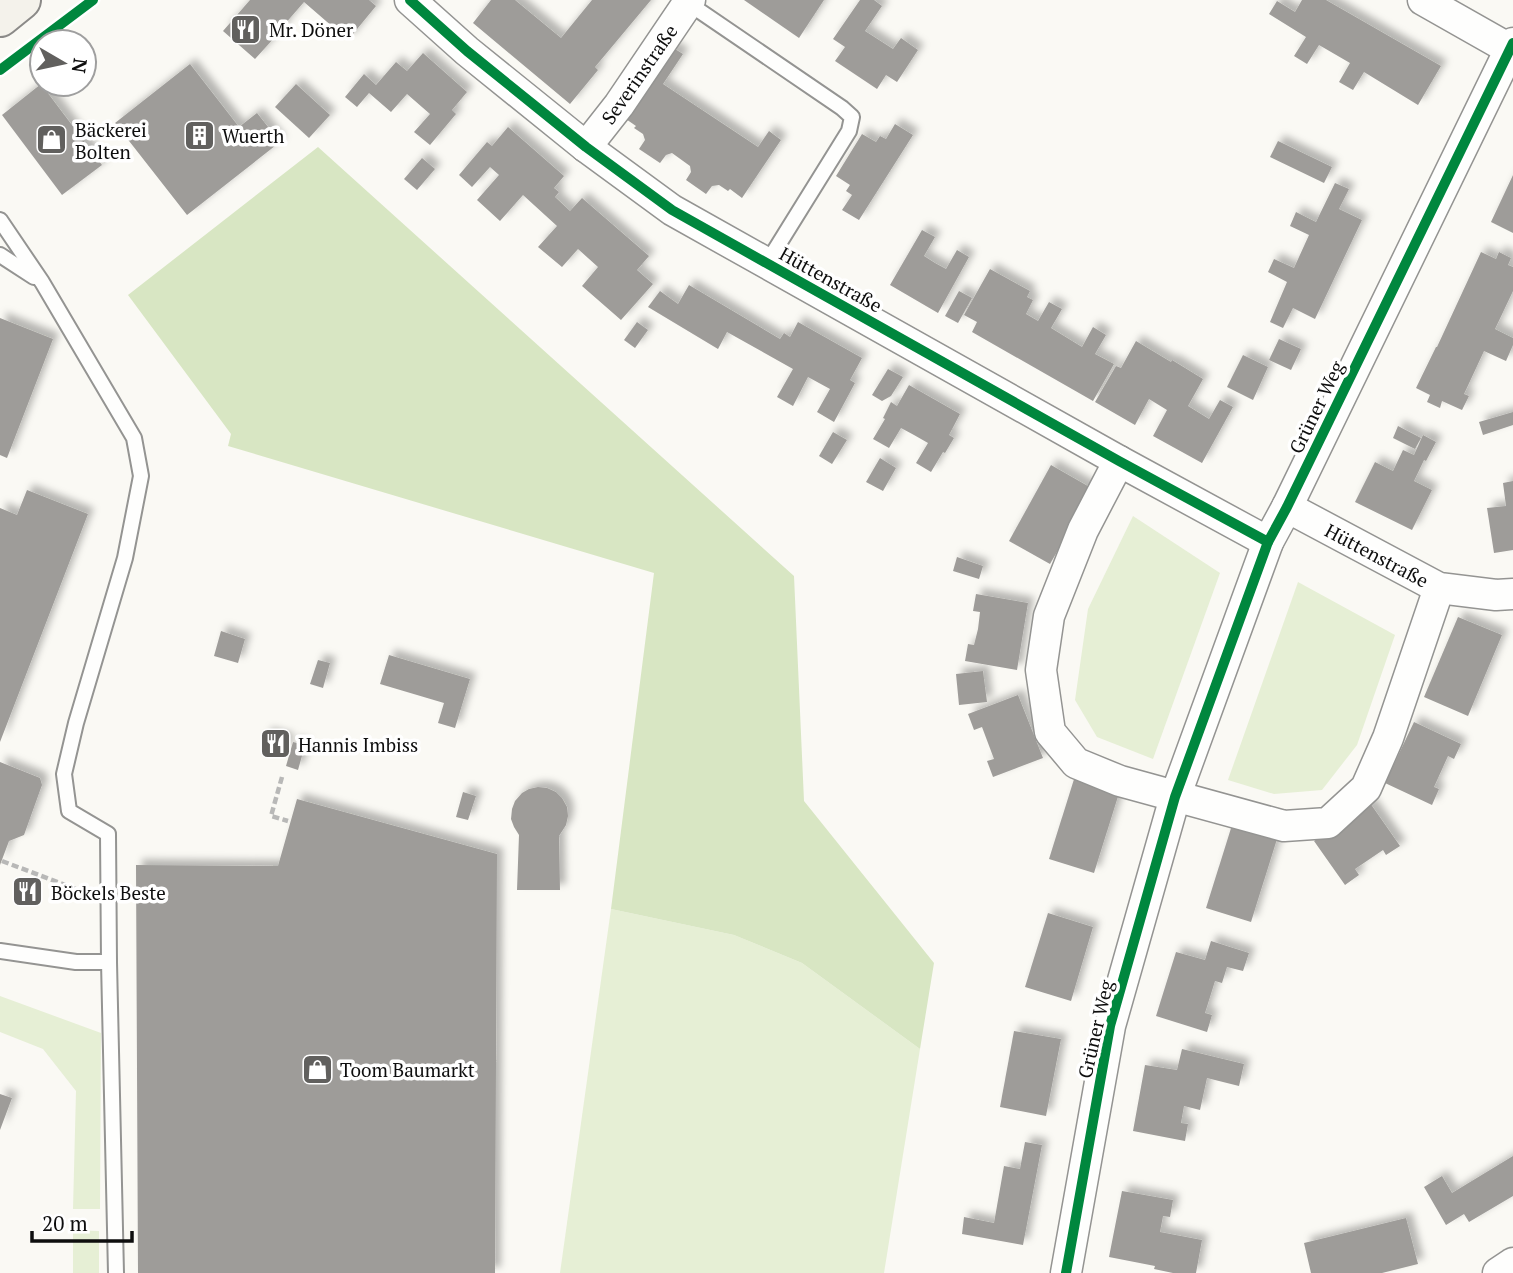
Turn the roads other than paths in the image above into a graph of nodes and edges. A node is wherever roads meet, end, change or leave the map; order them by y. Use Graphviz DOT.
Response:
graph roads {
  1 [pos="21,0"];
  2 [pos="410,0"];
  3 [pos="1423,0"];
  4 [pos="689,2"];
  5 [pos="0,17"];
  6 [pos="1512,48"];
  7 [pos="586,147"];
  8 [pos="0,220"];
  9 [pos="0,255"];
  10 [pos="767,263"];
  11 [pos="41,282"];
  12 [pos="1119,461"];
  13 [pos="1287,507"];
  14 [pos="1268,541"];
  15 [pos="1439,588"];
  16 [pos="1513,594"];
  17 [pos="1175,797"];
  18 [pos="0,951"];
  19 [pos="109,962"];
  20 [pos="1513,1263"];
  21 [pos="116,1273"];
  22 [pos="1066,1273"];
  23 [pos="1498,1273"];
  1 -- 5 [label="main road"];
  2 -- 7 [label="street, Hüttenstraße"];
  3 -- 6 [label="street"];
  4 -- 7 [label="street, Severinstraße"];
  4 -- 10 [label="lane, Hüttenstraße"];
  6 -- 13 [label="street, Grüner Weg"];
  7 -- 10 [label="street, Hüttenstraße"];
  8 -- 11 [label="lane"];
  9 -- 11 [label="lane"];
  10 -- 12 [label="street, Hüttenstraße"];
  11 -- 19 [label="lane"];
  12 -- 14 [label="street, Hüttenstraße"];
  12 -- 17 [label="street"];
  13 -- 14 [label="street, Grüner Weg"];
  13 -- 15 [label="street, Hüttenstraße"];
  14 -- 17 [label="street, Grüner Weg"];
  15 -- 16 [label="street, Hüttenstraße"];
  15 -- 17 [label="street"];
  17 -- 22 [label="street, Grüner Weg"];
  18 -- 19 [label="lane"];
  19 -- 21 [label="lane"];
  20 -- 23 [label="street"];
}
